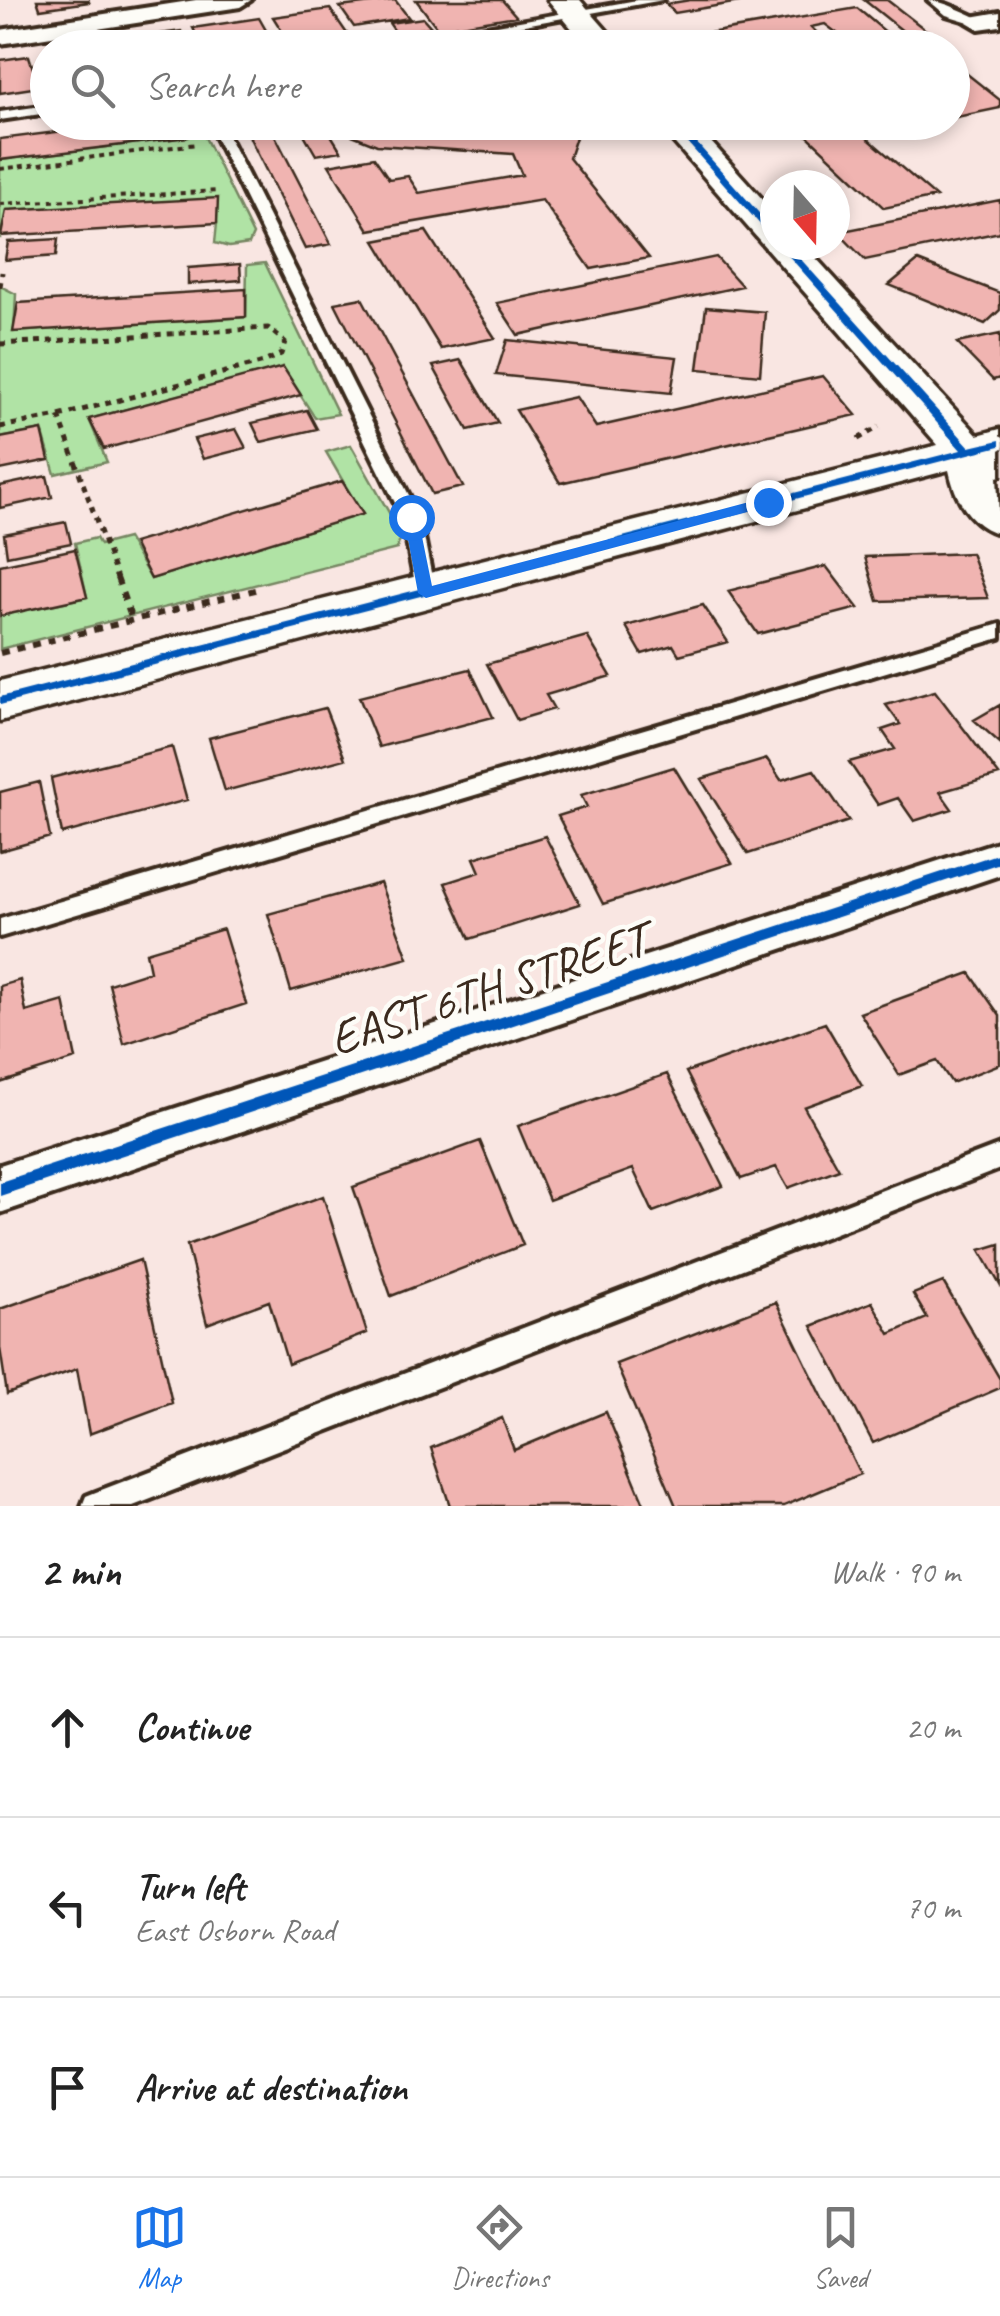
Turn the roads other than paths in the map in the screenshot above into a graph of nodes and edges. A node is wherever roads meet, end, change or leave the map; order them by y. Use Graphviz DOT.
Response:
graph roads {
  1 [pos="240,0"];
  2 [pos="657,0"];
  3 [pos="934,0"];
  4 [pos="570,7"];
  5 [pos="990,20"];
  6 [pos="40,30"];
  7 [pos="460,30"];
  8 [pos="590,30"];
  9 [pos="30,32"];
  10 [pos="0,36"];
  11 [pos="30,112"];
  12 [pos="0,116"];
  13 [pos="223,140"];
  14 [pos="689,140"];
  15 [pos="760,219"];
  16 [pos="798,260"];
  17 [pos="989,453"];
  18 [pos="1000,519"];
  19 [pos="426,593"];
  20 [pos="1000,631"];
  21 [pos="0,701"];
  22 [pos="1000,858"];
  23 [pos="0,928"];
  24 [pos="1000,1157"];
  25 [pos="0,1190"];
  26 [pos="96,1506"];
  1 -- 6 [label="street"];
  2 -- 4 [label="lane"];
  3 -- 5 [label="lane"];
  4 -- 7 [label="lane"];
  4 -- 8 [label="main road"];
  9 -- 10 [label="street"];
  11 -- 12 [label="lane"];
  13 -- 19 [label="lane"];
  14 -- 15 [label="main road"];
  16 -- 17 [label="main road"];
  17 -- 18 [label="main road"];
  17 -- 19 [label="main road"];
  19 -- 21 [label="main road"];
  20 -- 23 [label="lane"];
  22 -- 25 [label="street, EAST 6TH STREET"];
  24 -- 26 [label="lane"];
}
